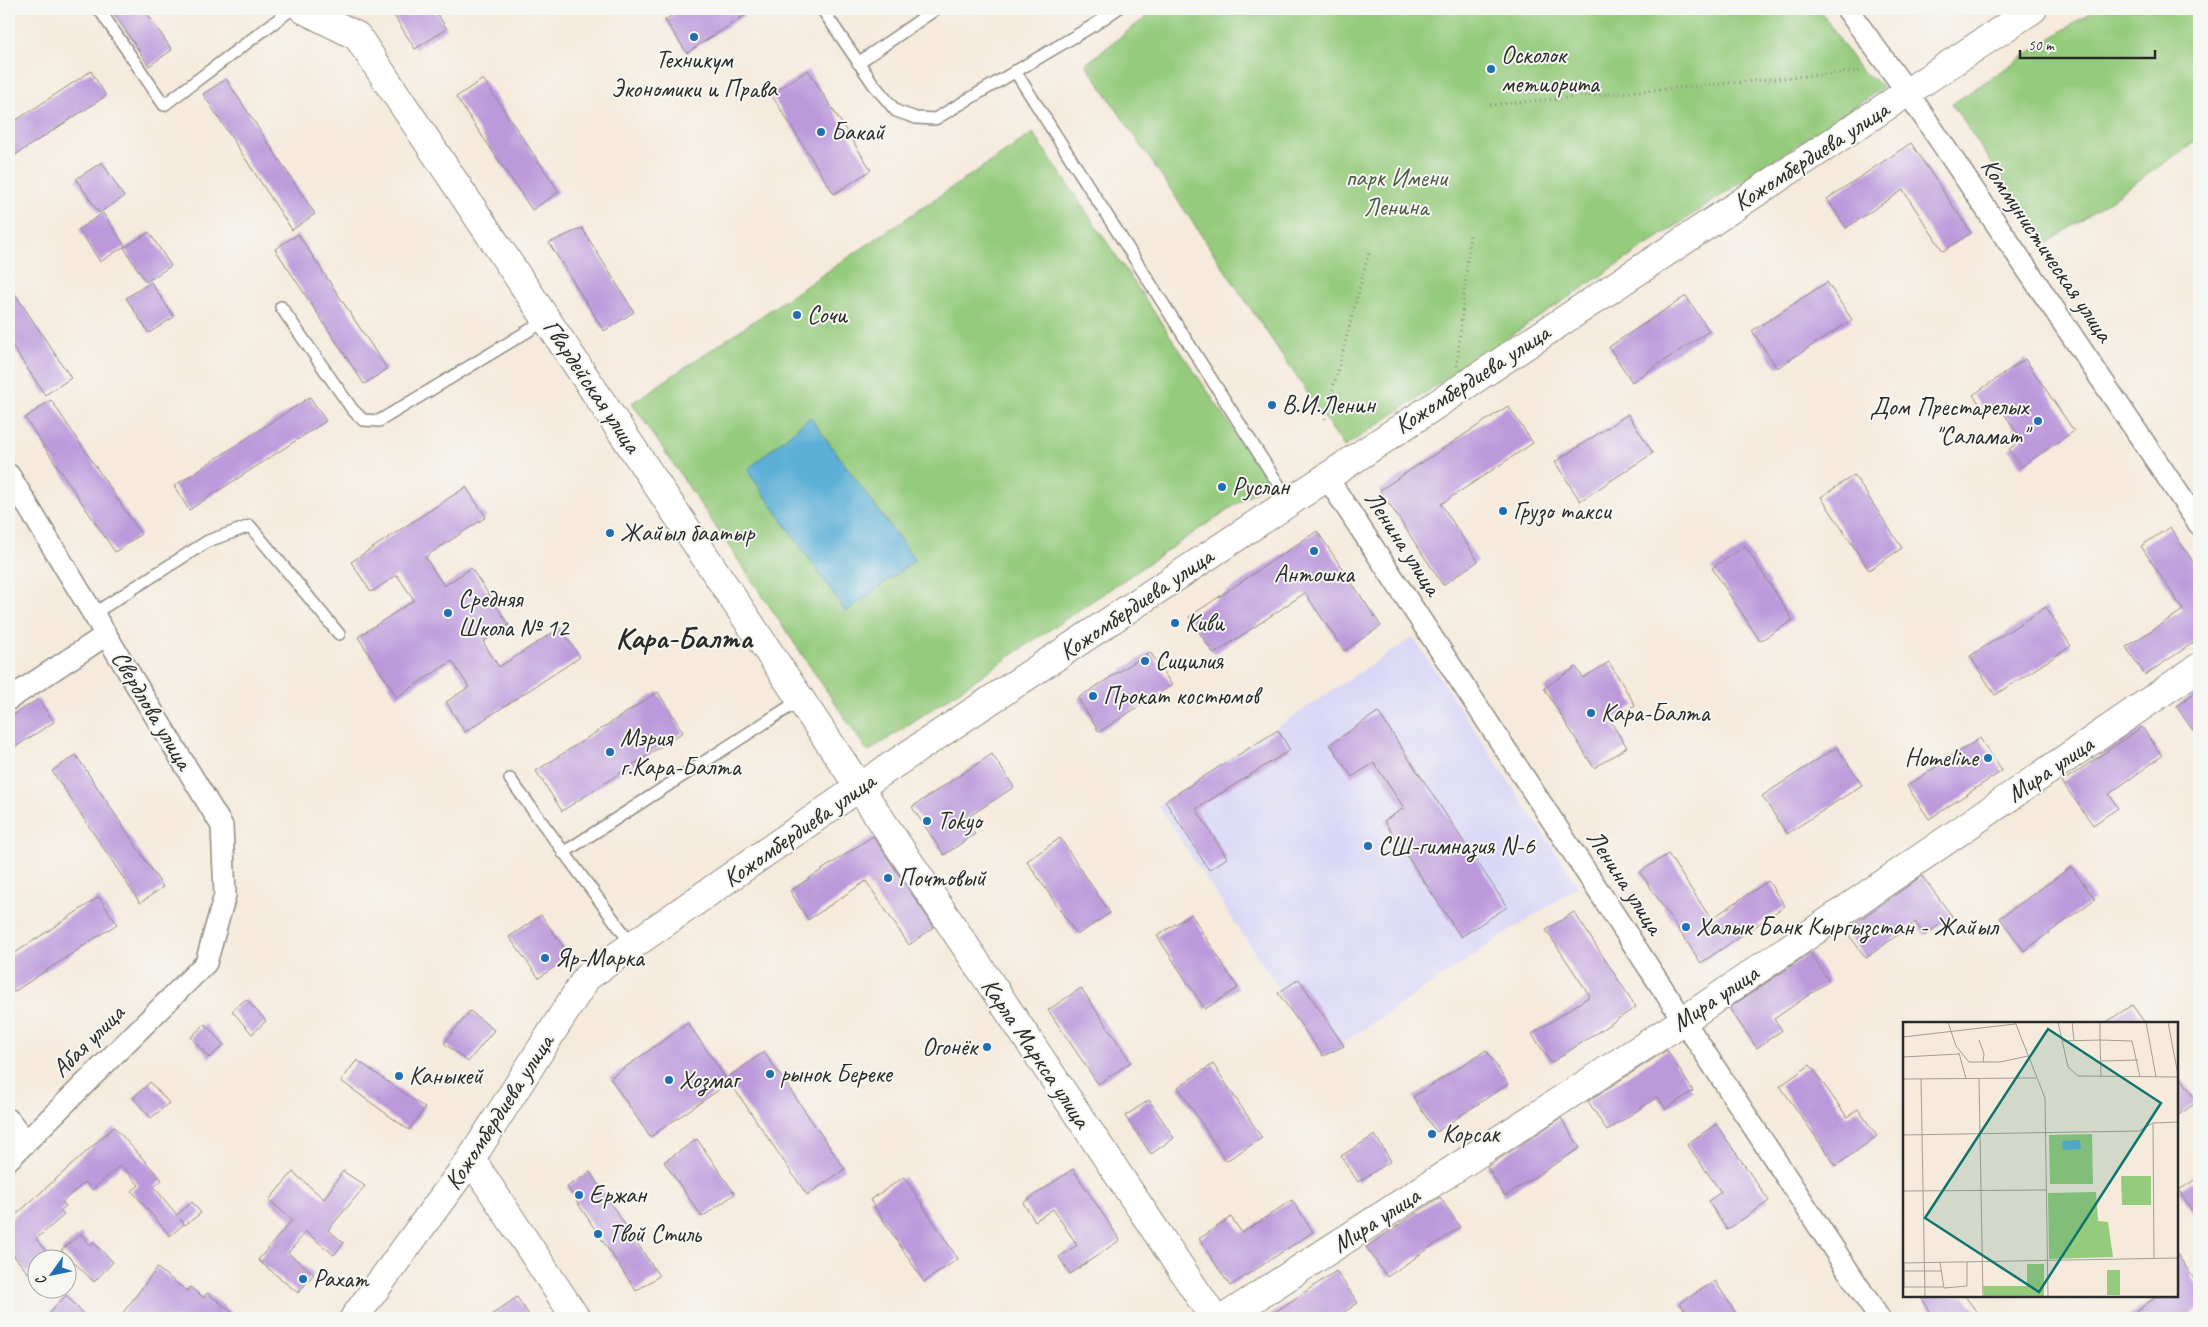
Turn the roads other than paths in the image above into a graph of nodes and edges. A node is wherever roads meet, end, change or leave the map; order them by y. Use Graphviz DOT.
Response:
graph roads {
  1 [pos="99,9"];
  2 [pos="292,9"];
  3 [pos="303,9"];
  4 [pos="822,9"];
  5 [pos="936,9"];
  6 [pos="1116,9"];
  7 [pos="1847,9"];
  8 [pos="2033,9"];
  9 [pos="858,63"];
  10 [pos="1015,71"];
  11 [pos="1908,92"];
  12 [pos="281,307"];
  13 [pos="548,319"];
  14 [pos="9,475"];
  15 [pos="1326,476"];
  16 [pos="1289,501"];
  17 [pos="2199,524"];
  18 [pos="93,614"];
  19 [pos="339,634"];
  20 [pos="106,635"];
  21 [pos="2199,667"];
  22 [pos="9,699"];
  23 [pos="800,700"];
  24 [pos="510,779"];
  25 [pos="858,788"];
  26 [pos="564,853"];
  27 [pos="632,946"];
  28 [pos="206,963"];
  29 [pos="1683,1021"];
  30 [pos="9,1120"];
  31 [pos="26,1142"];
  32 [pos="9,1159"];
  33 [pos="471,1159"];
  34 [pos="354,1318"];
  35 [pos="576,1318"];
  36 [pos="1214,1318"];
  37 [pos="1224,1318"];
  38 [pos="1879,1318"];
  1 -- 2 [label="lane"];
  3 -- 13 [label="street, Гвардейская улица"];
  4 -- 9 [label="lane"];
  5 -- 9 [label="lane"];
  6 -- 10 [label="lane"];
  7 -- 11 [label="street, Коммунистическая улица"];
  8 -- 11 [label="street, Кожомбердиева улица"];
  9 -- 10 [label="lane"];
  10 -- 16 [label="lane"];
  11 -- 15 [label="street, Кожомбердиева улица"];
  11 -- 17 [label="street, Коммунистическая улица"];
  12 -- 13 [label="lane"];
  13 -- 23 [label="street, Гвардейская улица"];
  14 -- 18 [label="street, Свердлова улица"];
  15 -- 16 [label="street, Кожомбердиева улица"];
  15 -- 29 [label="street, Ленина улица"];
  16 -- 25 [label="street, Кожомбердиева улица"];
  18 -- 19 [label="lane"];
  18 -- 20 [label="street, Свердлова улица"];
  20 -- 22 [label="street"];
  20 -- 28 [label="street, Свердлова улица"];
  21 -- 29 [label="street, Мира улица"];
  23 -- 25 [label="street, Гвардейская улица"];
  23 -- 26 [label="lane"];
  24 -- 26 [label="lane"];
  25 -- 27 [label="street, Кожомбердиева улица"];
  25 -- 36 [label="street, Карла Маркса улица"];
  26 -- 27 [label="lane"];
  27 -- 33 [label="street, Кожомбердиева улица"];
  28 -- 31 [label="street, Абая улица"];
  29 -- 37 [label="street, Мира улица"];
  29 -- 38 [label="street, Ленина улица"];
  30 -- 31 [label="street"];
  31 -- 32 [label="street, Абая улица"];
  33 -- 34 [label="street, Кожомбердиева улица"];
  33 -- 35 [label="street"];
}
